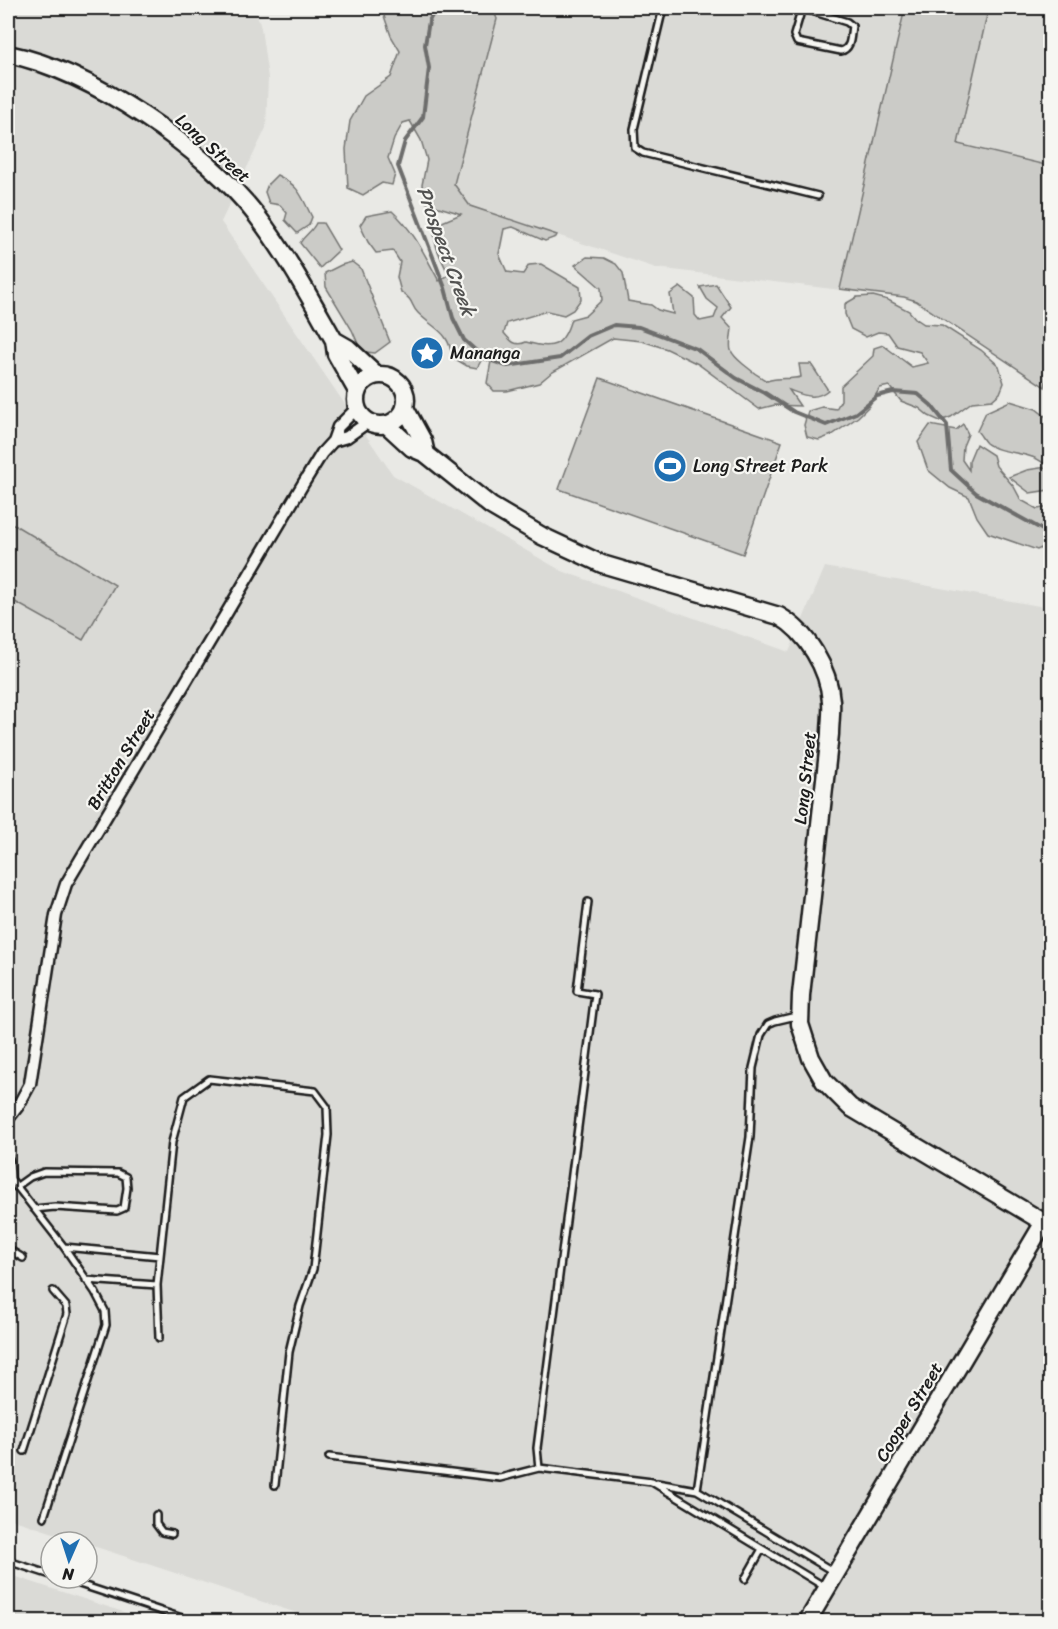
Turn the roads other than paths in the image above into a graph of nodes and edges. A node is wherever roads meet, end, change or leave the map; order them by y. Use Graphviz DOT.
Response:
graph roads {
  1 [pos="663,8"];
  2 [pos="802,8"];
  3 [pos="8,54"];
  4 [pos="818,196"];
  5 [pos="334,340"];
  6 [pos="377,375"];
  7 [pos="357,400"];
  8 [pos="405,408"];
  9 [pos="368,422"];
  10 [pos="387,424"];
  11 [pos="333,441"];
  12 [pos="426,454"];
  13 [pos="588,902"];
  14 [pos="801,1015"];
  15 [pos="8,1119"];
  16 [pos="8,1155"];
  17 [pos="9,1179"];
  18 [pos="16,1186"];
  19 [pos="34,1209"];
  20 [pos="1047,1224"];
  21 [pos="64,1248"];
  22 [pos="8,1249"];
  23 [pos="160,1256"];
  24 [pos="23,1258"];
  25 [pos="86,1280"];
  26 [pos="156,1285"];
  27 [pos="53,1291"];
  28 [pos="159,1338"];
  29 [pos="24,1451"];
  30 [pos="329,1456"];
  31 [pos="539,1468"];
  32 [pos="652,1482"];
  33 [pos="275,1485"];
  34 [pos="697,1490"];
  35 [pos="156,1515"];
  36 [pos="44,1517"];
  37 [pos="172,1534"];
  38 [pos="762,1549"];
  39 [pos="8,1561"];
  40 [pos="39,1571"];
  41 [pos="836,1573"];
  42 [pos="745,1579"];
  43 [pos="826,1588"];
  44 [pos="97,1590"];
  45 [pos="194,1622"];
  46 [pos="807,1622"];
  1 -- 4 [label="lane"];
  2 -- 2 [label="lane"];
  3 -- 5 [label="street, Long Street"];
  5 -- 6 [label="street, Long Street"];
  5 -- 7 [label="street, Long Street"];
  6 -- 7 [label="street"];
  6 -- 8 [label="street"];
  7 -- 9 [label="street"];
  7 -- 11 [label="street, Britton Street"];
  8 -- 10 [label="street"];
  8 -- 12 [label="street, Long Street"];
  9 -- 10 [label="street"];
  9 -- 11 [label="street, Britton Street"];
  10 -- 12 [label="street, Long Street"];
  11 -- 15 [label="street, Britton Street"];
  12 -- 14 [label="street, Long Street"];
  13 -- 31 [label="lane"];
  14 -- 20 [label="street, Long Street"];
  14 -- 34 [label="lane"];
  16 -- 17 [label="lane"];
  17 -- 18 [label="lane"];
  18 -- 19 [label="lane"];
  18 -- 19 [label="lane"];
  19 -- 21 [label="lane"];
  20 -- 41 [label="street, Cooper Street"];
  21 -- 23 [label="lane"];
  21 -- 25 [label="lane"];
  22 -- 24 [label="lane"];
  23 -- 26 [label="lane"];
  23 -- 33 [label="lane"];
  25 -- 26 [label="lane"];
  25 -- 36 [label="lane"];
  26 -- 28 [label="lane"];
  27 -- 29 [label="lane"];
  30 -- 31 [label="lane"];
  31 -- 32 [label="lane"];
  32 -- 34 [label="lane"];
  32 -- 38 [label="lane"];
  34 -- 41 [label="lane"];
  35 -- 37 [label="lane"];
  38 -- 42 [label="lane"];
  38 -- 43 [label="lane"];
  39 -- 40 [label="lane"];
  41 -- 43 [label="street, Cooper Street"];
  43 -- 46 [label="street, Cooper Street"];
  44 -- 45 [label="lane"];
}
